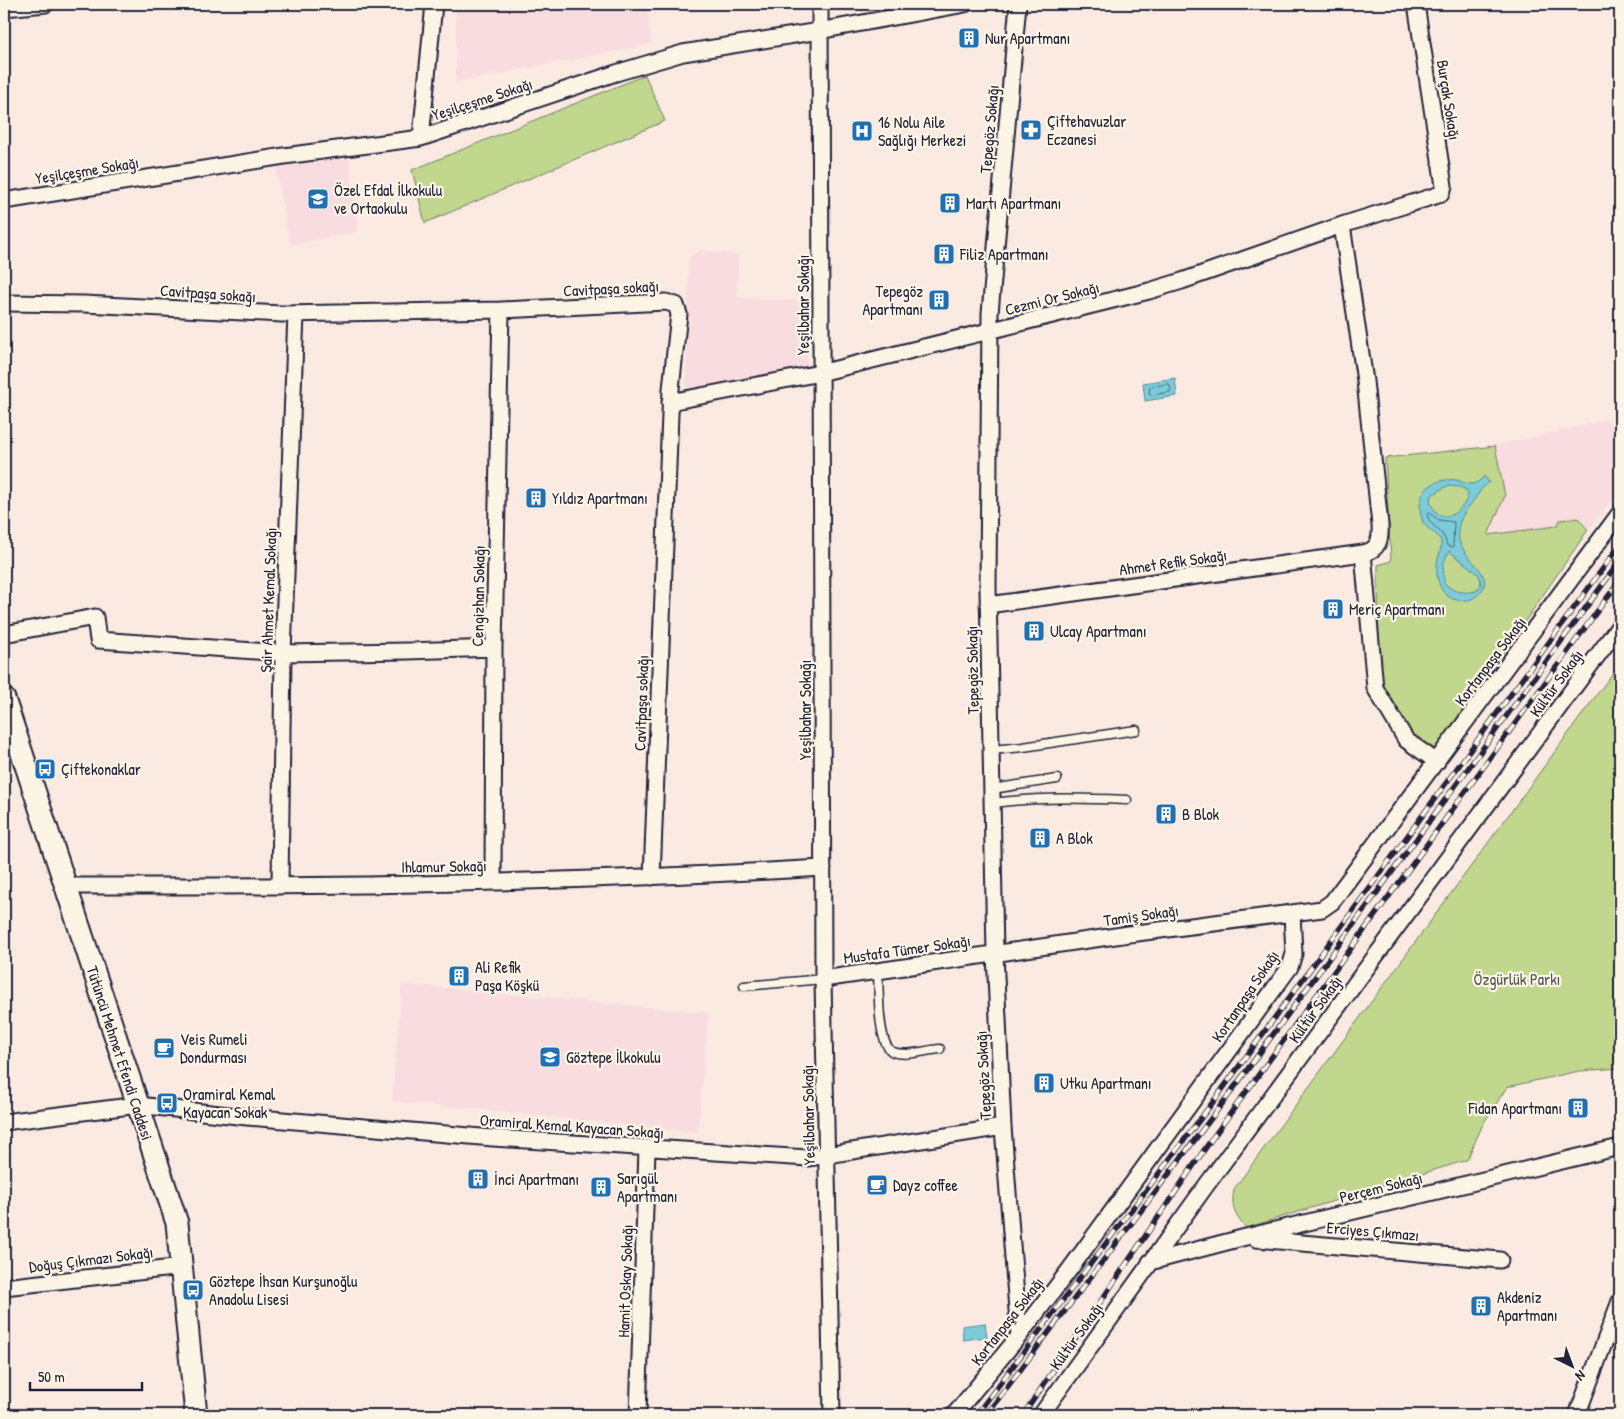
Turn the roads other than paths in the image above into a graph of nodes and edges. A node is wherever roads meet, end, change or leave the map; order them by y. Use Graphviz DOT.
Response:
graph roads {
  1 [pos="46,4"];
  2 [pos="434,4"];
  3 [pos="820,4"];
  4 [pos="965,4"];
  5 [pos="1018,4"];
  6 [pos="1416,4"];
  7 [pos="4,8"];
  8 [pos="820,31"];
  9 [pos="420,138"];
  10 [pos="1434,196"];
  11 [pos="4,200"];
  12 [pos="1342,225"];
  13 [pos="4,303"];
  14 [pos="501,310"];
  15 [pos="296,314"];
  16 [pos="990,331"];
  17 [pos="820,373"];
  18 [pos="670,402"];
  19 [pos="1620,513"];
  20 [pos="1363,553"];
  21 [pos="988,605"];
  22 [pos="1620,625"];
  23 [pos="4,634"];
  24 [pos="494,648"];
  25 [pos="283,653"];
  26 [pos="4,699"];
  27 [pos="1136,730"];
  28 [pos="992,750"];
  29 [pos="1437,762"];
  30 [pos="1057,779"];
  31 [pos="992,796"];
  32 [pos="1127,800"];
  33 [pos="824,868"];
  34 [pos="652,877"];
  35 [pos="493,882"];
  36 [pos="65,886"];
  37 [pos="280,886"];
  38 [pos="1292,912"];
  39 [pos="995,954"];
  40 [pos="878,971"];
  41 [pos="823,979"];
  42 [pos="744,986"];
  43 [pos="940,1049"];
  44 [pos="138,1105"];
  45 [pos="4,1122"];
  46 [pos="1003,1127"];
  47 [pos="1620,1147"];
  48 [pos="647,1149"];
  49 [pos="827,1156"];
  50 [pos="1242,1238"];
  51 [pos="1500,1260"];
  52 [pos="1150,1262"];
  53 [pos="182,1267"];
  54 [pos="4,1287"];
  55 [pos="1620,1301"];
  56 [pos="1019,1336"];
  57 [pos="196,1415"];
  58 [pos="638,1415"];
  59 [pos="832,1415"];
  60 [pos="954,1415"];
  61 [pos="1041,1415"];
  62 [pos="1577,1415"];
  1 -- 7 [label="street"];
  2 -- 9 [label="street"];
  3 -- 8 [label="street, Yeşilbahar Sokağı"];
  4 -- 8 [label="street, Yeşilçeşme Sokağı"];
  5 -- 16 [label="street, Tepegöz Sokağı"];
  6 -- 10 [label="street, Burçak Sokağı"];
  8 -- 9 [label="street, Yeşilçeşme Sokağı"];
  8 -- 17 [label="street, Yeşilbahar Sokağı"];
  9 -- 11 [label="street, Yeşilçeşme Sokağı"];
  10 -- 12 [label="street, Cezmi Or Sokağı"];
  12 -- 16 [label="street, Cezmi Or Sokağı"];
  12 -- 20 [label="street"];
  13 -- 15 [label="street, Cavitpaşa sokağı"];
  14 -- 15 [label="street, Cavitpaşa sokağı"];
  14 -- 18 [label="street, Cavitpaşa sokağı"];
  14 -- 24 [label="street, Cengizhan Sokağı"];
  15 -- 25 [label="street, Şair Ahmet Kemal Sokağı"];
  16 -- 17 [label="street, Cezmi Or Sokağı"];
  16 -- 21 [label="street, Tepegöz Sokağı"];
  17 -- 18 [label="street, Cezmi Or Sokağı"];
  17 -- 33 [label="street, Yeşilbahar Sokağı"];
  18 -- 34 [label="street, Cavitpaşa sokağı"];
  19 -- 29 [label="street, Kortanpaşa Sokağı"];
  20 -- 21 [label="street, Ahmet Refik Sokağı"];
  20 -- 29 [label="street"];
  21 -- 28 [label="street, Tepegöz Sokağı"];
  22 -- 52 [label="street, Kültür Sokağı"];
  23 -- 25 [label="street"];
  24 -- 25 [label="street"];
  24 -- 35 [label="street, Cengizhan Sokağı"];
  25 -- 37 [label="street, Şair Ahmet Kemal Sokağı"];
  26 -- 36 [label="main road, Tütüncü Mehmet Efendi Caddesi"];
  27 -- 28 [label="lane"];
  28 -- 31 [label="street, Tepegöz Sokağı"];
  29 -- 38 [label="street, Kortanpaşa Sokağı"];
  30 -- 31 [label="lane"];
  31 -- 32 [label="lane"];
  31 -- 39 [label="street, Tepegöz Sokağı"];
  33 -- 34 [label="street, Ihlamur Sokağı"];
  33 -- 41 [label="street, Yeşilbahar Sokağı"];
  34 -- 35 [label="street, Ihlamur Sokağı"];
  35 -- 37 [label="street, Ihlamur Sokağı"];
  36 -- 37 [label="street, Ihlamur Sokağı"];
  36 -- 44 [label="main road, Tütüncü Mehmet Efendi Caddesi"];
  38 -- 39 [label="street, Tamiş Sokağı"];
  38 -- 56 [label="street, Kortanpaşa Sokağı"];
  39 -- 40 [label="street, Mustafa Tümer Sokağı"];
  39 -- 46 [label="street, Tepegöz Sokağı"];
  40 -- 41 [label="street, Mustafa Tümer Sokağı"];
  40 -- 43 [label="lane"];
  41 -- 42 [label="lane"];
  41 -- 49 [label="street, Yeşilbahar Sokağı"];
  44 -- 45 [label="street, Oramiral Kemal Kayacan Sokağı"];
  44 -- 48 [label="street, Oramiral Kemal Kayacan Sokağı"];
  44 -- 53 [label="main road, Tütüncü Mehmet Efendi Caddesi"];
  46 -- 49 [label="street, Oramiral Kemal Kayacan Sokağı"];
  46 -- 56 [label="street, Tepegöz Sokağı"];
  47 -- 50 [label="street, Perçem Sokağı"];
  48 -- 49 [label="street, Oramiral Kemal Kayacan Sokağı"];
  48 -- 58 [label="street, Hamit Oskay Sokağı"];
  49 -- 59 [label="street, Yeşilbahar Sokağı"];
  50 -- 51 [label="street, Erciyes Çıkmazı"];
  50 -- 52 [label="street, Perçem Sokağı"];
  52 -- 61 [label="street, Kültür Sokağı"];
  53 -- 54 [label="street, Doğuş Çıkmazı Sokağı"];
  53 -- 57 [label="main road, Tütüncü Mehmet Efendi Caddesi"];
  55 -- 62 [label="street"];
  56 -- 60 [label="street, Kortanpaşa Sokağı"];
}
